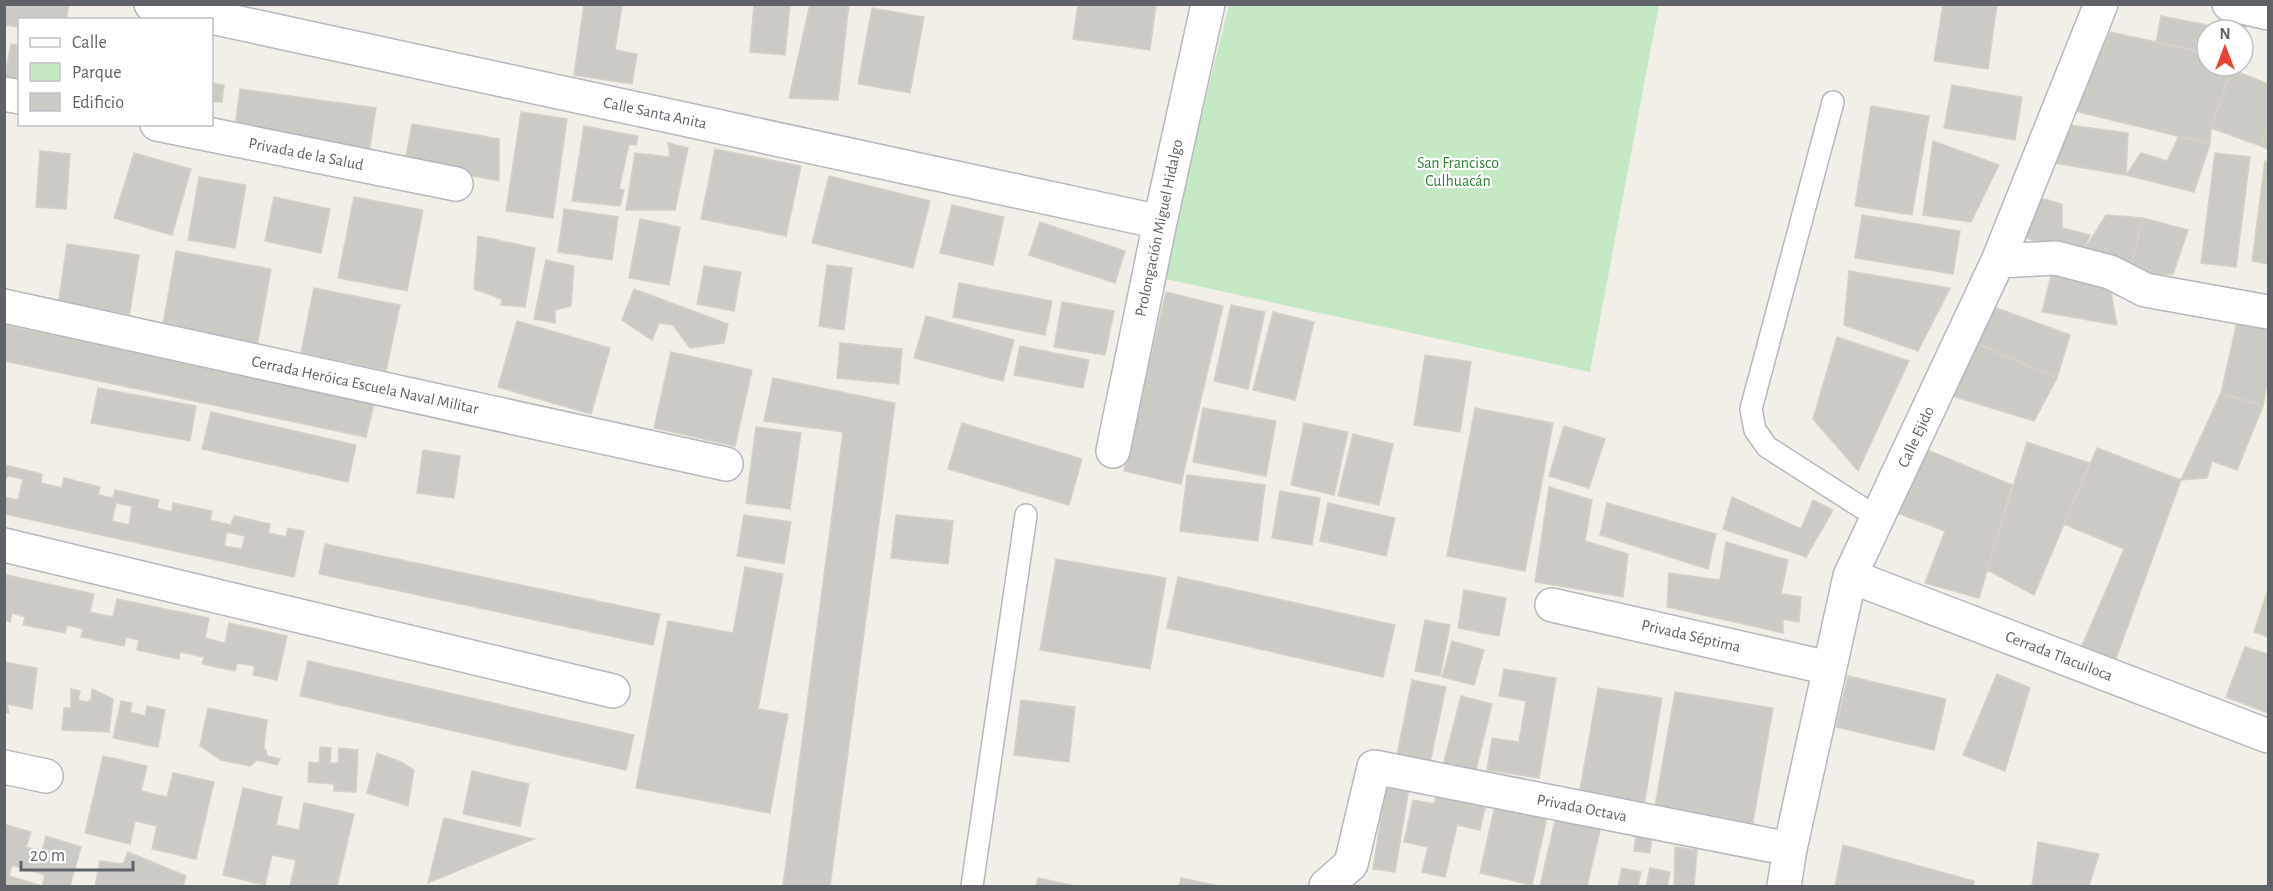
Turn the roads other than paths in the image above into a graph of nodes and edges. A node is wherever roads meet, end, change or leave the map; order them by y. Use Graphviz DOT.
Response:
graph roads {
  1 [pos="151,4"];
  2 [pos="1209,4"];
  3 [pos="2102,4"];
  4 [pos="2229,4"];
  5 [pos="2268,13"];
  6 [pos="1833,102"];
  7 [pos="167,126"];
  8 [pos="456,184"];
  9 [pos="1160,222"];
  10 [pos="1998,261"];
  11 [pos="4,306"];
  12 [pos="2268,312"];
  13 [pos="1113,451"];
  14 [pos="726,464"];
  15 [pos="1026,515"];
  16 [pos="1878,518"];
  17 [pos="4,545"];
  18 [pos="1851,576"];
  19 [pos="1552,605"];
  20 [pos="1829,668"];
  21 [pos="613,691"];
  22 [pos="2268,736"];
  23 [pos="4,767"];
  24 [pos="46,776"];
  25 [pos="1790,849"];
  26 [pos="972,886"];
  27 [pos="1326,886"];
  28 [pos="1784,886"];
  1 -- 9 [label="street, Calle Santa Anita"];
  2 -- 9 [label="street, Prolongación Miguel Hidalgo"];
  3 -- 10 [label="street, Calle Ejido"];
  4 -- 5 [label="street"];
  6 -- 16 [label="lane"];
  7 -- 8 [label="street, Privada de la Salud"];
  9 -- 13 [label="street, Prolongación Miguel Hidalgo"];
  10 -- 12 [label="street"];
  10 -- 16 [label="street, Calle Ejido"];
  11 -- 14 [label="street, Cerrada Heróica Escuela Naval Militar"];
  15 -- 26 [label="lane"];
  16 -- 18 [label="street, Calle Ejido"];
  17 -- 21 [label="street"];
  18 -- 20 [label="street, Calle Ejido"];
  18 -- 22 [label="street, Cerrada Tlacuiloca"];
  19 -- 20 [label="street, Privada Séptima"];
  20 -- 25 [label="street, Calle Ejido"];
  23 -- 24 [label="street"];
  25 -- 27 [label="street, Privada Octava"];
  25 -- 28 [label="street, Calle Ejido"];
}
